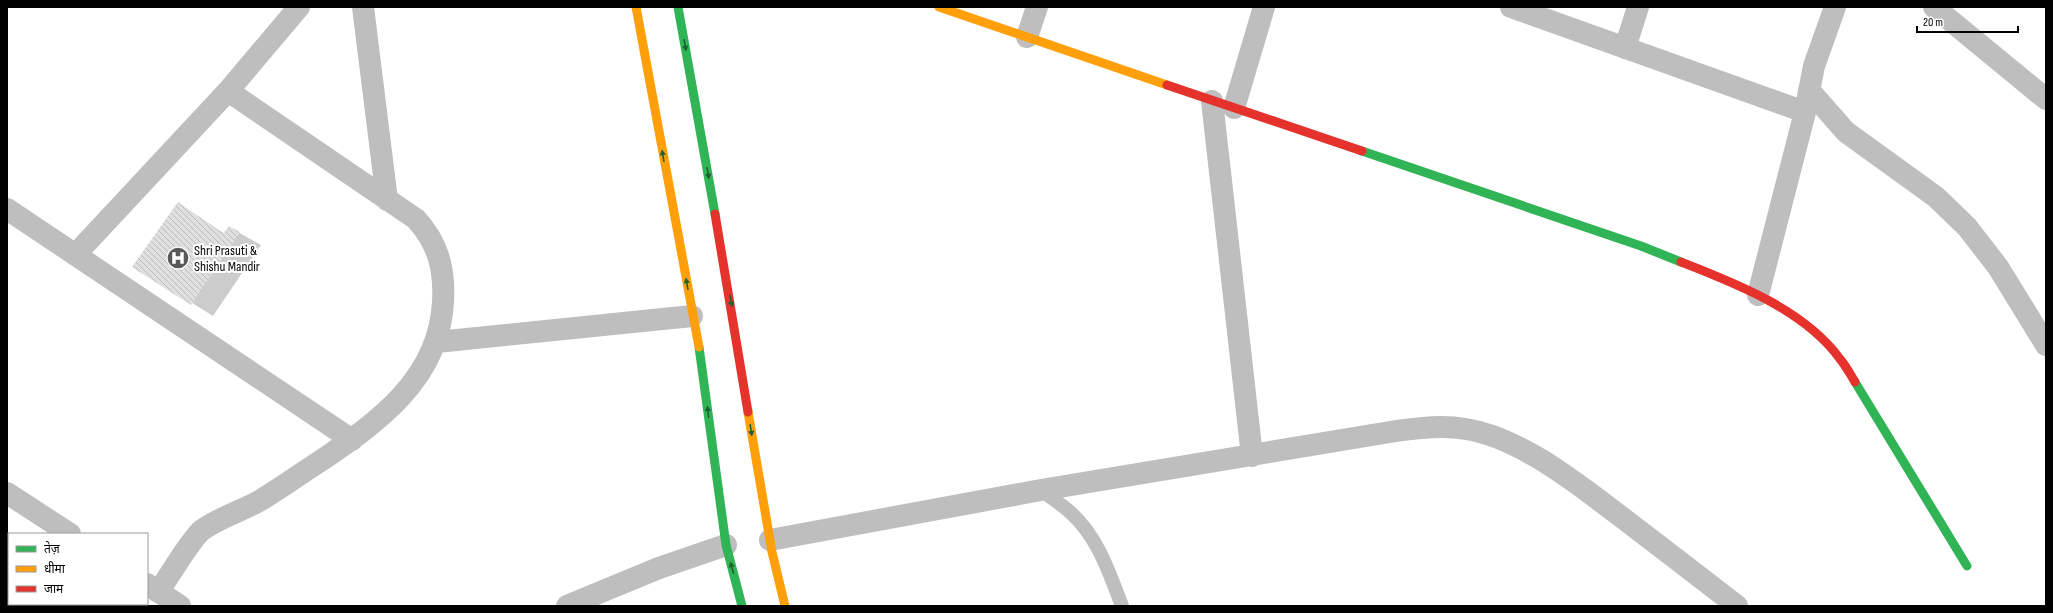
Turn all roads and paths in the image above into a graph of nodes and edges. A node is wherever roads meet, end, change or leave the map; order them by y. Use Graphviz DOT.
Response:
graph roads {
  1 [pos="299,7"];
  2 [pos="363,7"];
  3 [pos="636,7"];
  4 [pos="678,7"];
  5 [pos="939,7"];
  6 [pos="1037,7"];
  7 [pos="1264,7"];
  8 [pos="1511,7"];
  9 [pos="1638,7"];
  10 [pos="1835,7"];
  11 [pos="1934,7"];
  12 [pos="1026,37"];
  13 [pos="1625,48"];
  14 [pos="1810,90"];
  15 [pos="228,91"];
  16 [pos="2046,99"];
  17 [pos="1212,101"];
  18 [pos="1234,108"];
  19 [pos="1805,112"];
  20 [pos="387,200"];
  21 [pos="7,209"];
  22 [pos="76,255"];
  23 [pos="1758,296"];
  24 [pos="692,316"];
  25 [pos="437,342"];
  26 [pos="2046,345"];
  27 [pos="352,440"];
  28 [pos="1252,456"];
  29 [pos="1040,490"];
  30 [pos="7,493"];
  31 [pos="68,533"];
  32 [pos="770,540"];
  33 [pos="726,545"];
  34 [pos="1967,566"];
  35 [pos="153,588"];
  36 [pos="180,606"];
  37 [pos="567,606"];
  38 [pos="742,606"];
  39 [pos="785,606"];
  40 [pos="1122,606"];
  41 [pos="1737,606"];
  1 -- 15 [label="street"];
  2 -- 20 [label="street"];
  24 -- 3 [label="street, one-way"];
  4 -- 32 [label="street, one-way"];
  5 -- 12 [label="street"];
  6 -- 12 [label="street"];
  7 -- 18 [label="street"];
  8 -- 13 [label="street"];
  9 -- 13 [label="street"];
  10 -- 14 [label="street"];
  11 -- 16 [label="street"];
  12 -- 17 [label="street"];
  13 -- 19 [label="street"];
  14 -- 19 [label="street"];
  14 -- 26 [label="street"];
  15 -- 20 [label="street"];
  15 -- 22 [label="street"];
  17 -- 18 [label="street"];
  17 -- 28 [label="street"];
  18 -- 23 [label="street"];
  19 -- 23 [label="street"];
  20 -- 25 [label="street"];
  21 -- 22 [label="street"];
  22 -- 27 [label="street"];
  23 -- 34 [label="street"];
  24 -- 25 [label="street"];
  33 -- 24 [label="street, one-way"];
  25 -- 27 [label="street"];
  27 -- 35 [label="street"];
  28 -- 29 [label="street"];
  28 -- 41 [label="street"];
  29 -- 32 [label="street"];
  29 -- 40 [label="lane"];
  30 -- 31 [label="street"];
  32 -- 39 [label="street"];
  33 -- 37 [label="street"];
  38 -- 33 [label="street, one-way"];
  35 -- 36 [label="street"];
}
